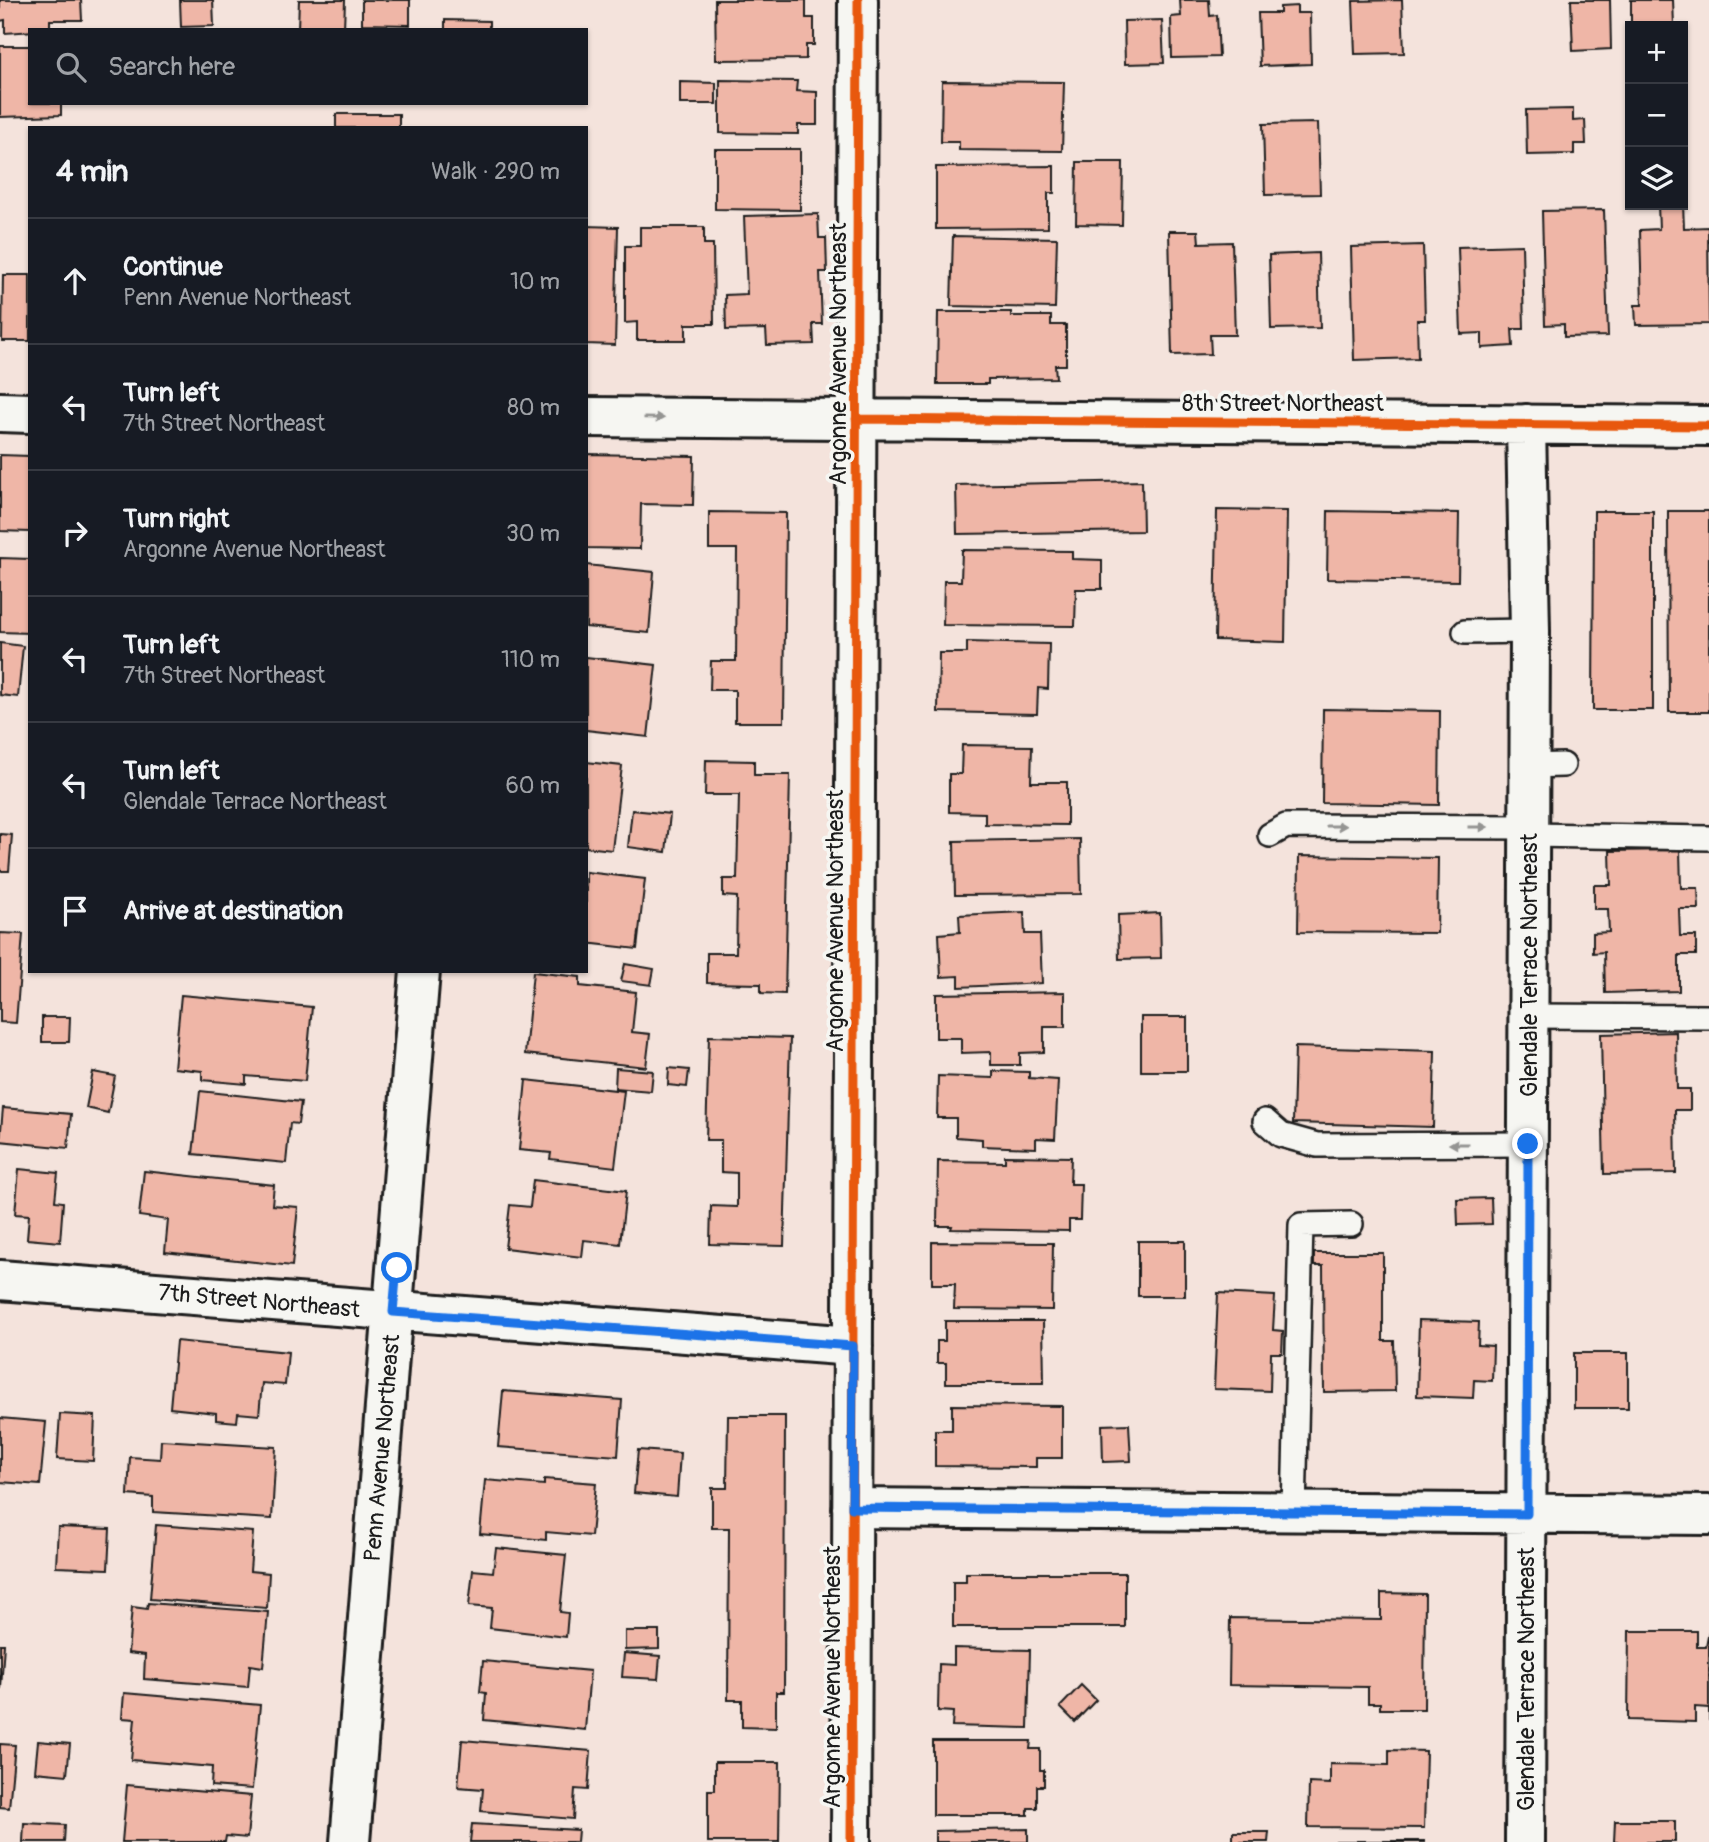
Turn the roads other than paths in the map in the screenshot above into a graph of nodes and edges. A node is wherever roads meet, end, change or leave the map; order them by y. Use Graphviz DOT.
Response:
graph roads {
  1 [pos="858,0"];
  2 [pos="0,412"];
  3 [pos="28,413"];
  4 [pos="588,417"];
  5 [pos="856,419"];
  6 [pos="1525,424"];
  7 [pos="1709,426"];
  8 [pos="1530,631"];
  9 [pos="1465,632"];
  10 [pos="1529,831"];
  11 [pos="1270,835"];
  12 [pos="1709,838"];
  13 [pos="420,973"];
  14 [pos="1528,1016"];
  15 [pos="1709,1017"];
  16 [pos="1265,1122"];
  17 [pos="1528,1144"];
  18 [pos="1351,1224"];
  19 [pos="0,1280"];
  20 [pos="393,1312"];
  21 [pos="853,1346"];
  22 [pos="852,1508"];
  23 [pos="1294,1512"];
  24 [pos="1527,1514"];
  25 [pos="1709,1515"];
  26 [pos="350,1842"];
  27 [pos="851,1842"];
  28 [pos="1525,1842"];
  1 -- 5 [label="street, Argonne Avenue Northeast"];
  2 -- 3 [label="street"];
  4 -- 5 [label="street, 8th Street Northeast, one-way"];
  5 -- 6 [label="street, 8th Street Northeast"];
  5 -- 21 [label="street, Argonne Avenue Northeast"];
  6 -- 7 [label="street, 8th Street Northeast"];
  6 -- 8 [label="street, Glendale Terrace Northeast"];
  8 -- 9 [label="lane"];
  8 -- 10 [label="street, Glendale Terrace Northeast"];
  11 -- 10 [label="lane, one-way"];
  10 -- 12 [label="lane"];
  10 -- 14 [label="street, Glendale Terrace Northeast"];
  13 -- 20 [label="street, Penn Avenue Northeast"];
  14 -- 15 [label="lane"];
  14 -- 17 [label="street, Glendale Terrace Northeast"];
  17 -- 16 [label="lane, one-way"];
  17 -- 24 [label="street, Glendale Terrace Northeast"];
  18 -- 23 [label="lane"];
  19 -- 20 [label="street, 7th Street Northeast"];
  20 -- 21 [label="street, 7th Street Northeast"];
  20 -- 26 [label="street, Penn Avenue Northeast"];
  21 -- 22 [label="street, Argonne Avenue Northeast"];
  22 -- 23 [label="street"];
  22 -- 27 [label="street, Argonne Avenue Northeast"];
  23 -- 24 [label="street"];
  24 -- 25 [label="street"];
  24 -- 28 [label="street, Glendale Terrace Northeast"];
}
